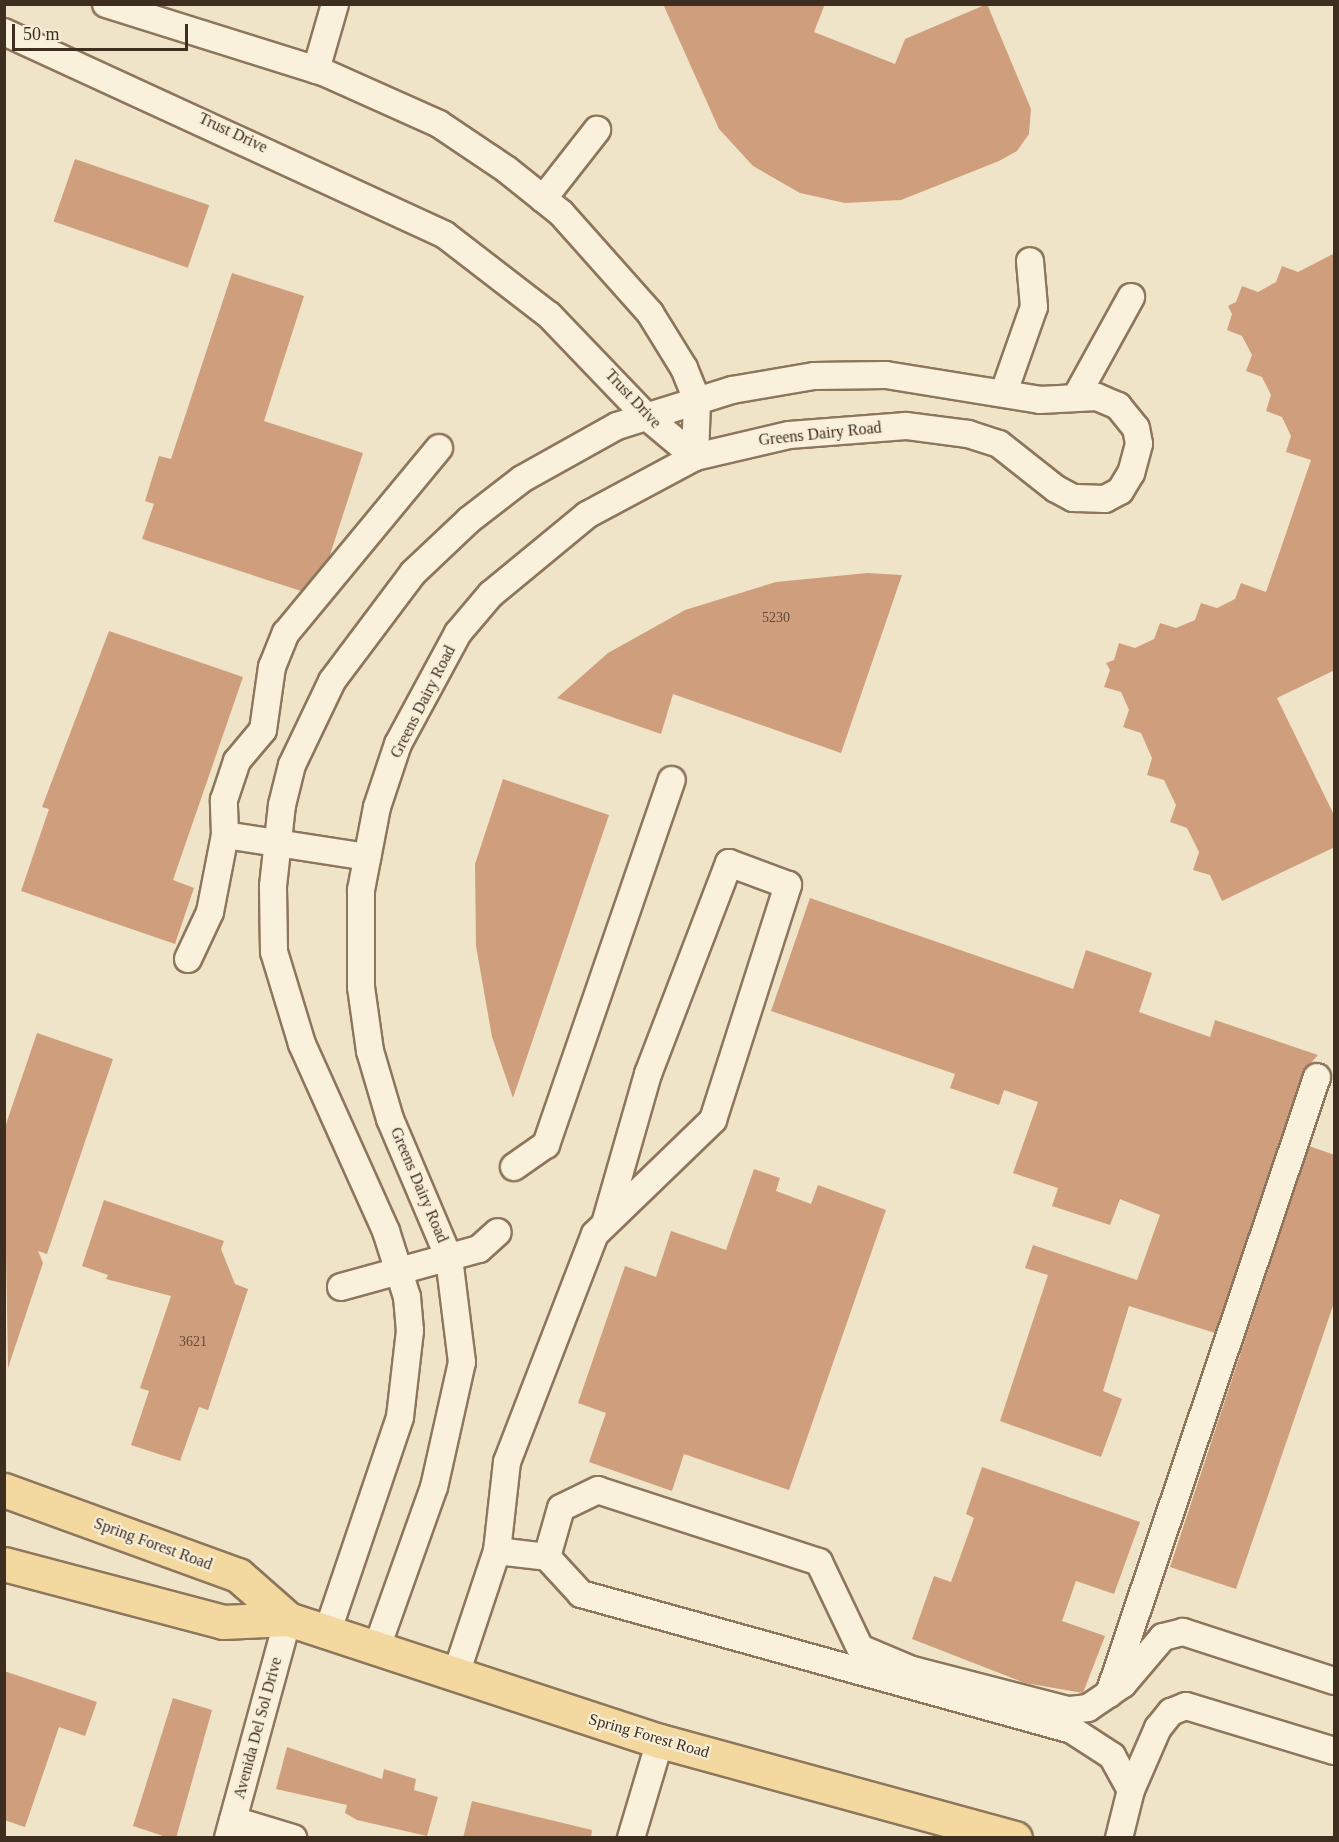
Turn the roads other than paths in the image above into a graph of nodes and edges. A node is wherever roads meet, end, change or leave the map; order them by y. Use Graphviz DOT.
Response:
graph roads {
  1 [pos="106,4"];
  2 [pos="335,4"];
  3 [pos="4,32"];
  4 [pos="316,70"];
  5 [pos="597,130"];
  6 [pos="543,199"];
  7 [pos="1030,261"];
  8 [pos="1131,297"];
  9 [pos="1004,392"];
  10 [pos="1077,395"];
  11 [pos="697,401"];
  12 [pos="646,416"];
  13 [pos="439,448"];
  14 [pos="695,457"];
  15 [pos="672,780"];
  16 [pos="225,835"];
  17 [pos="277,843"];
  18 [pos="367,857"];
  19 [pos="188,959"];
  20 [pos="1317,1077"];
  21 [pos="514,1167"];
  22 [pos="606,1220"];
  23 [pos="498,1232"];
  24 [pos="449,1258"];
  25 [pos="399,1272"];
  26 [pos="340,1287"];
  27 [pos="4,1490"];
  28 [pos="497,1551"];
  29 [pos="547,1557"];
  30 [pos="4,1564"];
  31 [pos="1137,1602"];
  32 [pos="288,1619"];
  33 [pos="327,1633"];
  34 [pos="1163,1637"];
  35 [pos="376,1650"];
  36 [pos="455,1677"];
  37 [pos="1335,1681"];
  38 [pos="1108,1697"];
  39 [pos="660,1741"];
  40 [pos="1335,1751"];
  41 [pos="1131,1790"];
  42 [pos="231,1829"];
  43 [pos="293,1838"];
  44 [pos="631,1838"];
  45 [pos="1015,1838"];
  46 [pos="1119,1838"];
  1 -- 4 [label="street"];
  2 -- 4 [label="street"];
  3 -- 12 [label="street, Trust Drive"];
  4 -- 6 [label="street"];
  5 -- 6 [label="street"];
  6 -- 11 [label="street"];
  7 -- 9 [label="street"];
  8 -- 10 [label="street"];
  9 -- 10 [label="street, Greens Dairy Road"];
  9 -- 11 [label="street, Greens Dairy Road"];
  10 -- 14 [label="street, Greens Dairy Road"];
  11 -- 12 [label="street, Greens Dairy Road"];
  11 -- 14 [label="street"];
  12 -- 14 [label="street, Trust Drive"];
  12 -- 17 [label="street, Greens Dairy Road"];
  13 -- 16 [label="street"];
  14 -- 18 [label="street, Greens Dairy Road"];
  15 -- 21 [label="street"];
  16 -- 17 [label="street"];
  16 -- 19 [label="street"];
  17 -- 18 [label="street"];
  17 -- 25 [label="street, Greens Dairy Road"];
  18 -- 24 [label="street, Greens Dairy Road"];
  20 -- 31 [label="street"];
  22 -- 22 [label="street"];
  22 -- 28 [label="street"];
  23 -- 24 [label="street"];
  24 -- 25 [label="street"];
  24 -- 35 [label="street, Greens Dairy Road"];
  25 -- 26 [label="street"];
  25 -- 33 [label="street, Greens Dairy Road"];
  27 -- 32 [label="main road, Spring Forest Road"];
  28 -- 29 [label="street"];
  28 -- 36 [label="street"];
  29 -- 38 [label="street"];
  29 -- 41 [label="street"];
  30 -- 32 [label="main road, Spring Forest Road"];
  31 -- 34 [label="street"];
  31 -- 38 [label="street"];
  32 -- 33 [label="main road, Spring Forest Road"];
  32 -- 42 [label="street, Avenida Del Sol Drive"];
  33 -- 35 [label="main road, Spring Forest Road"];
  34 -- 37 [label="street"];
  34 -- 38 [label="street"];
  35 -- 36 [label="main road, Spring Forest Road"];
  36 -- 39 [label="main road, Spring Forest Road"];
  39 -- 44 [label="street"];
  39 -- 45 [label="main road, Spring Forest Road"];
  40 -- 41 [label="street"];
  41 -- 46 [label="street"];
  42 -- 43 [label="street"];
}
